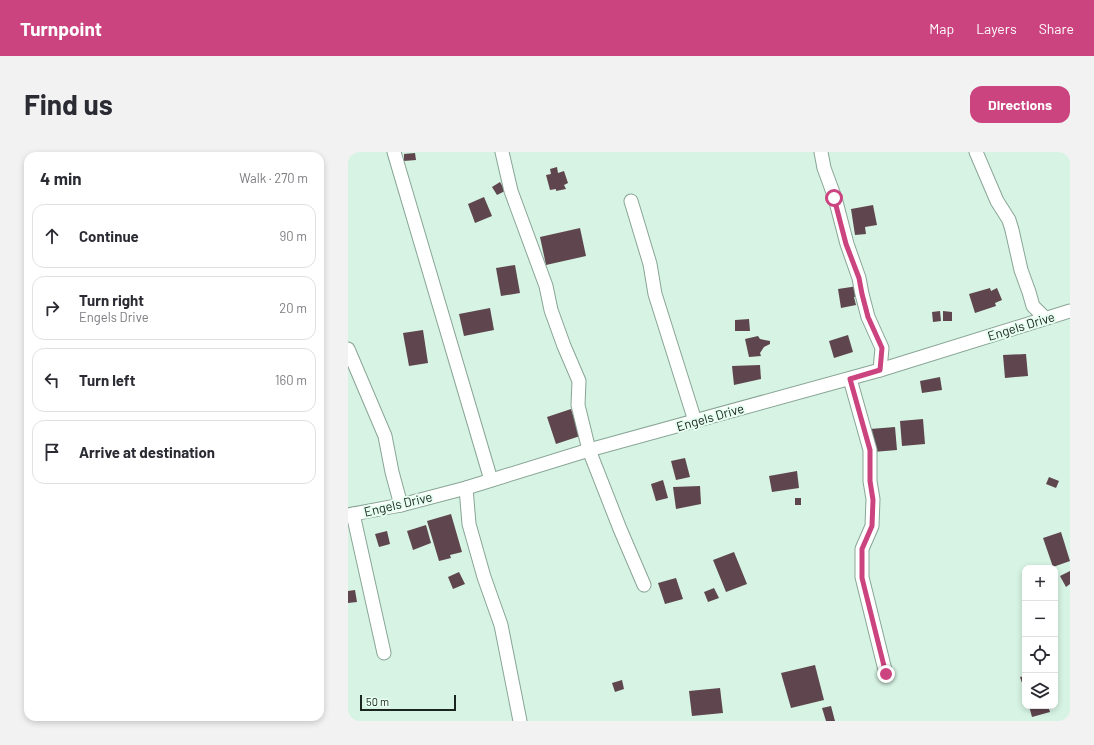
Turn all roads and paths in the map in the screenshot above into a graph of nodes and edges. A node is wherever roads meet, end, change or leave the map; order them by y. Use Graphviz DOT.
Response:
graph roads {
  1 [pos="394,152"];
  2 [pos="502,152"];
  3 [pos="821,152"];
  4 [pos="976,152"];
  5 [pos="631,201"];
  6 [pos="1070,311"];
  7 [pos="1045,318"];
  8 [pos="348,349"];
  9 [pos="880,370"];
  10 [pos="850,379"];
  11 [pos="695,421"];
  12 [pos="589,450"];
  13 [pos="491,480"];
  14 [pos="466,488"];
  15 [pos="401,505"];
  16 [pos="351,515"];
  17 [pos="644,585"];
  18 [pos="384,653"];
  19 [pos="886,674"];
  20 [pos="520,721"];
  1 -- 13 [label="street"];
  2 -- 12 [label="street"];
  3 -- 9 [label="street"];
  4 -- 7 [label="street"];
  5 -- 11 [label="street"];
  6 -- 7 [label="street, Engels Drive"];
  7 -- 9 [label="street, Engels Drive"];
  8 -- 15 [label="street"];
  9 -- 10 [label="street, Engels Drive"];
  10 -- 11 [label="street, Engels Drive"];
  10 -- 19 [label="street"];
  11 -- 12 [label="street, Engels Drive"];
  12 -- 13 [label="street, Engels Drive"];
  12 -- 17 [label="street"];
  13 -- 14 [label="street, Engels Drive"];
  14 -- 15 [label="street, Engels Drive"];
  14 -- 20 [label="street"];
  15 -- 16 [label="street, Engels Drive"];
  16 -- 18 [label="street"];
}
